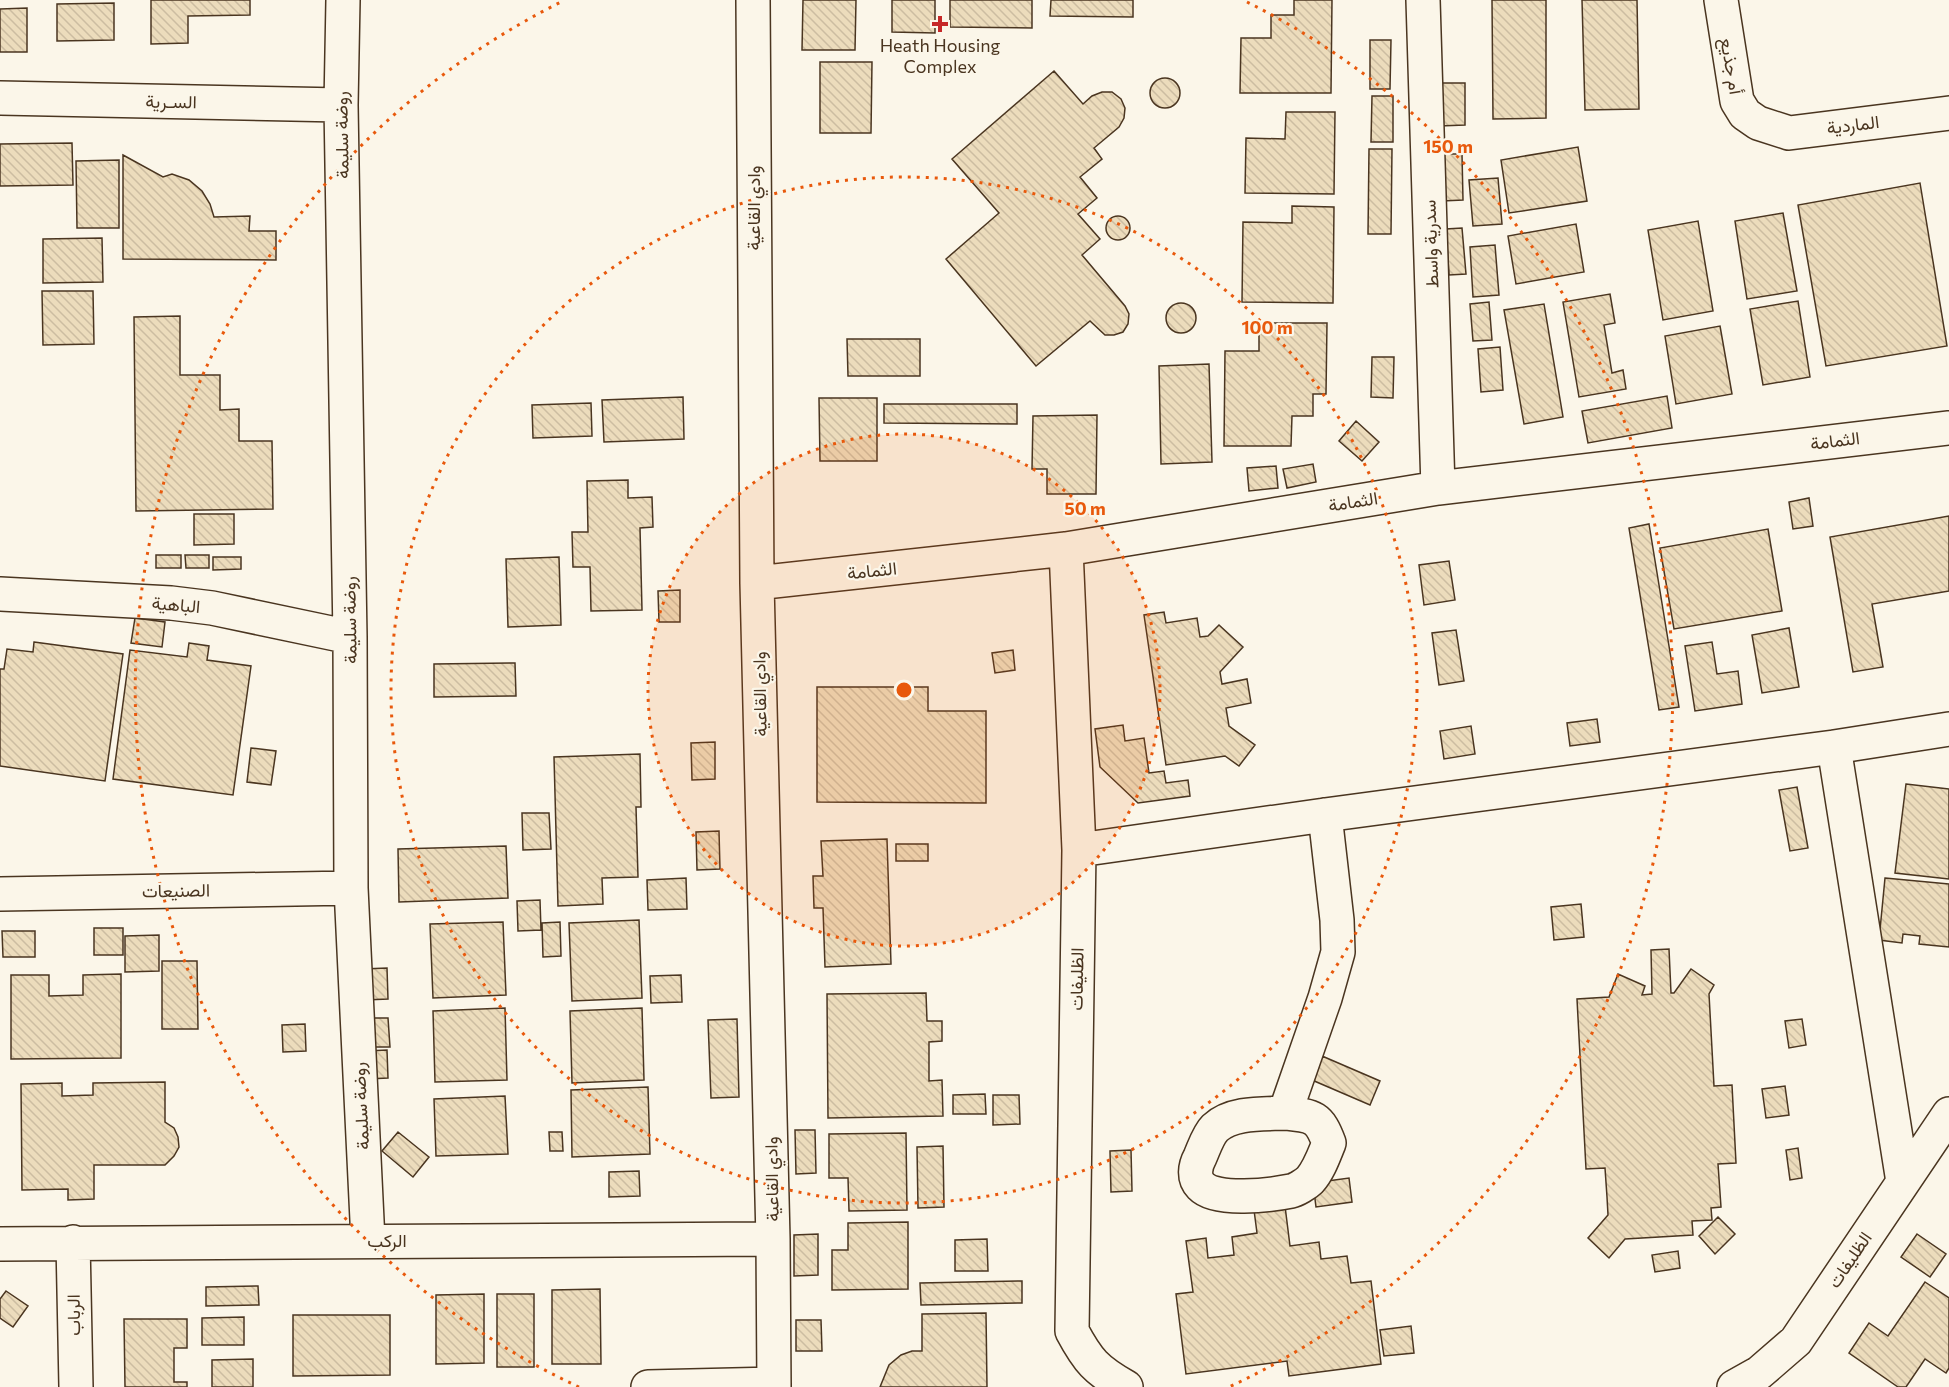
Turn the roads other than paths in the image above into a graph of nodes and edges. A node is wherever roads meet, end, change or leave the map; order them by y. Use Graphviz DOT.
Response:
graph roads {
  1 [pos="343,0"];
  2 [pos="753,0"];
  3 [pos="1423,0"];
  4 [pos="1721,0"];
  5 [pos="0,98"];
  6 [pos="341,105"];
  7 [pos="1949,114"];
  8 [pos="1758,123"];
  9 [pos="1949,428"];
  10 [pos="1438,488"];
  11 [pos="1066,549"];
  12 [pos="757,583"];
  13 [pos="0,594"];
  14 [pos="350,637"];
  15 [pos="1949,729"];
  16 [pos="1834,747"];
  17 [pos="1325,815"];
  18 [pos="1079,850"];
  19 [pos="351,888"];
  20 [pos="0,894"];
  21 [pos="1285,1113"];
  22 [pos="1949,1114"];
  23 [pos="1903,1182"];
  24 [pos="773,1239"];
  25 [pos="368,1241"];
  26 [pos="73,1242"];
  27 [pos="0,1244"];
  28 [pos="774,1386"];
  29 [pos="76,1387"];
  30 [pos="648,1387"];
  31 [pos="1125,1387"];
  32 [pos="1734,1387"];
  1 -- 6 [label="street, روضة سليمة"];
  2 -- 12 [label="street, وادي القاعية"];
  3 -- 10 [label="street, سدرية واسط"];
  4 -- 8 [label="street, أم جذيع"];
  5 -- 6 [label="street, السـرية"];
  6 -- 14 [label="street, روضة سليمة"];
  7 -- 8 [label="street, الماردية"];
  9 -- 10 [label="street, الثمامة"];
  10 -- 11 [label="street, الثمامة"];
  11 -- 12 [label="street, الثمامة"];
  11 -- 18 [label="street, الظليفات"];
  12 -- 24 [label="street, وادي القاعية"];
  13 -- 14 [label="street, الباهية"];
  14 -- 19 [label="street, روضة سليمة"];
  15 -- 16 [label="street"];
  16 -- 17 [label="street"];
  16 -- 23 [label="street"];
  17 -- 18 [label="street"];
  17 -- 21 [label="street"];
  18 -- 31 [label="street, الظليفات"];
  19 -- 20 [label="street, الصنيعات"];
  19 -- 25 [label="street, روضة سليمة"];
  22 -- 23 [label="street, الظليفات"];
  23 -- 32 [label="street, الظليفات"];
  24 -- 25 [label="street, الركب"];
  24 -- 28 [label="street, وادي القاعية"];
  25 -- 26 [label="street, الركب"];
  26 -- 27 [label="street, الركب"];
  26 -- 29 [label="street, الرباب"];
  28 -- 30 [label="street"];
}
